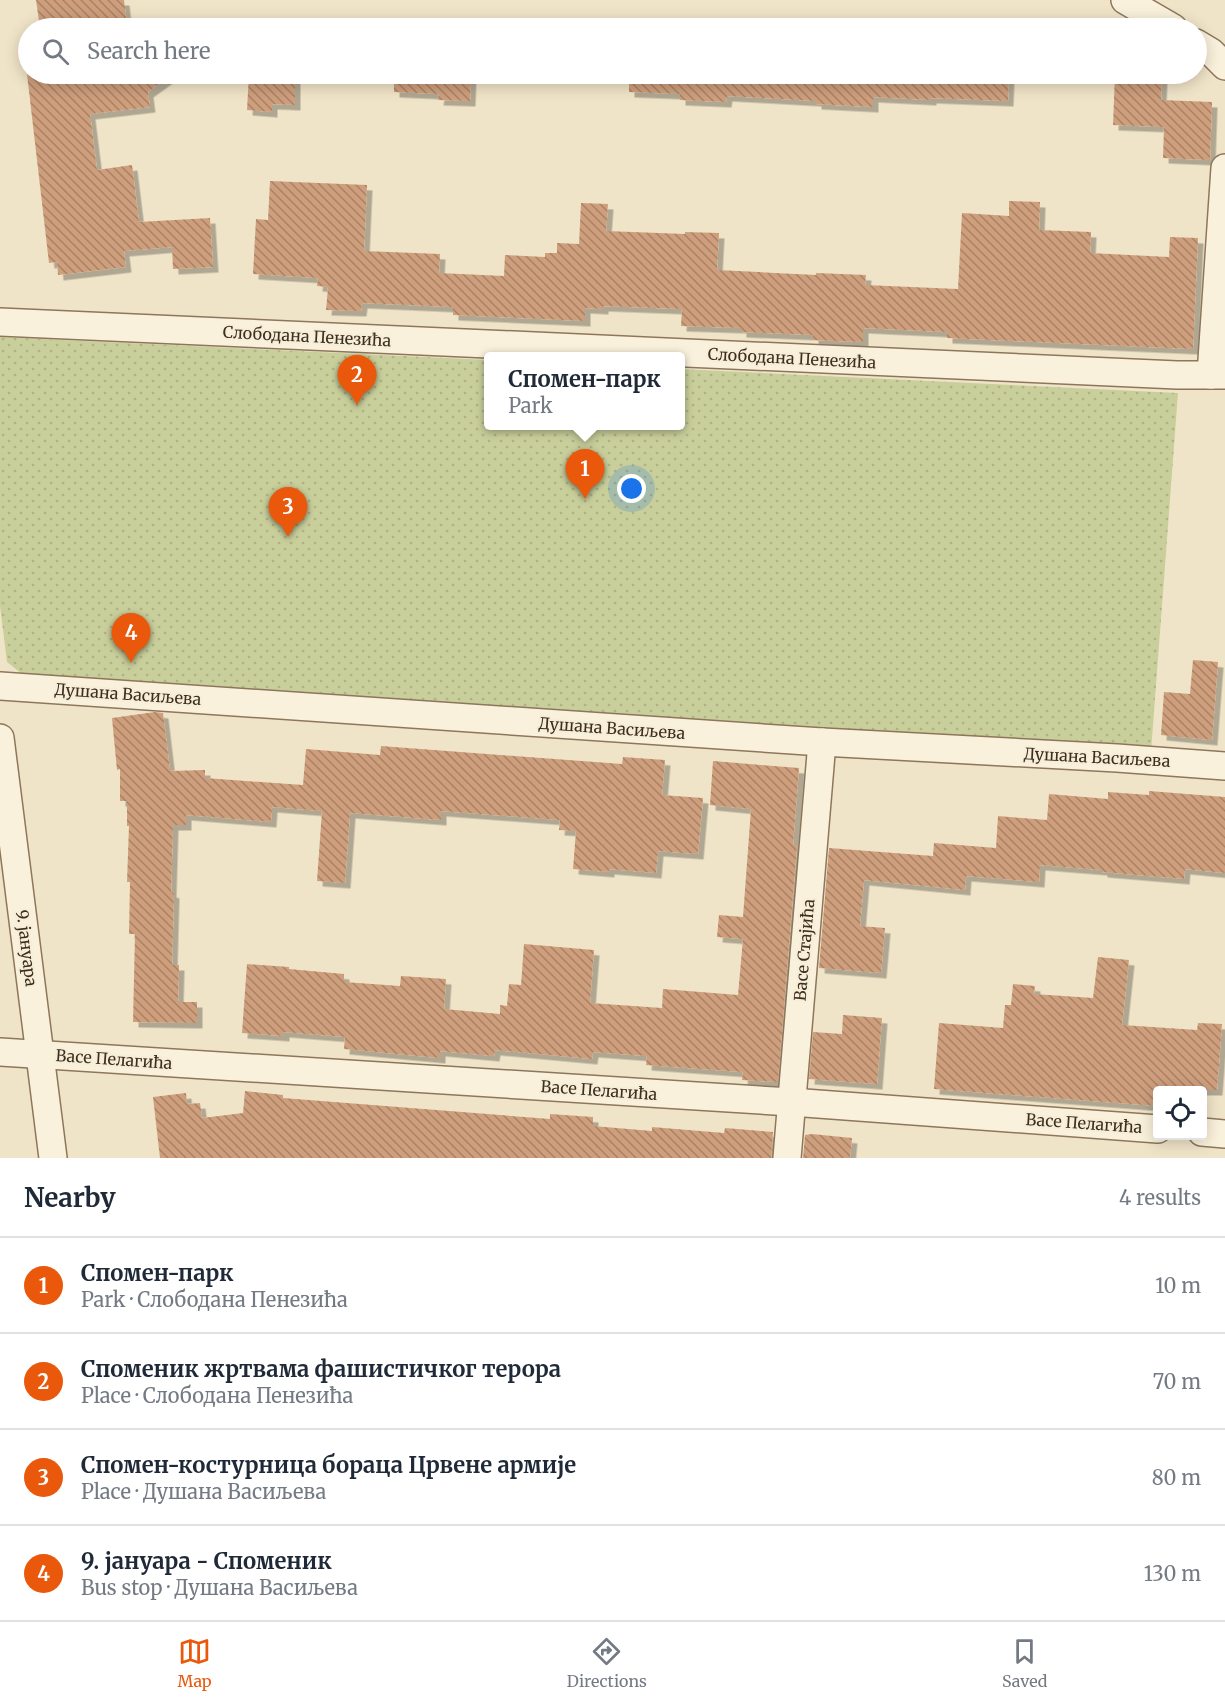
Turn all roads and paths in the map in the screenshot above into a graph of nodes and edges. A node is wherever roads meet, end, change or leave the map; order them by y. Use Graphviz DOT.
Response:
graph roads {
  1 [pos="1125,0"];
  2 [pos="1156,18"];
  3 [pos="1207,49"];
  4 [pos="1225,66"];
  5 [pos="1225,168"];
  6 [pos="0,322"];
  7 [pos="666,352"];
  8 [pos="685,353"];
  9 [pos="1218,375"];
  10 [pos="0,686"];
  11 [pos="0,738"];
  12 [pos="822,742"];
  13 [pos="1225,765"];
  14 [pos="0,1052"];
  15 [pos="40,1055"];
  16 [pos="791,1102"];
  17 [pos="1153,1129"];
  18 [pos="1207,1132"];
  19 [pos="1225,1134"];
  20 [pos="53,1158"];
  21 [pos="787,1158"];
  1 -- 2 [label="street"];
  3 -- 4 [label="street"];
  5 -- 9 [label="street"];
  6 -- 7 [label="street, Слободана Пенезића"];
  8 -- 9 [label="street, Слободана Пенезића"];
  10 -- 12 [label="street, Душана Васиљева"];
  11 -- 15 [label="street, 9. јануара"];
  12 -- 13 [label="street, Душана Васиљева"];
  12 -- 16 [label="street, Васе Стајића"];
  14 -- 15 [label="street, Васе Пелагића"];
  15 -- 16 [label="street, Васе Пелагића"];
  15 -- 20 [label="street, 9. јануара"];
  16 -- 17 [label="street, Васе Пелагића"];
  16 -- 21 [label="street, Васе Стајића"];
  18 -- 19 [label="street"];
}
